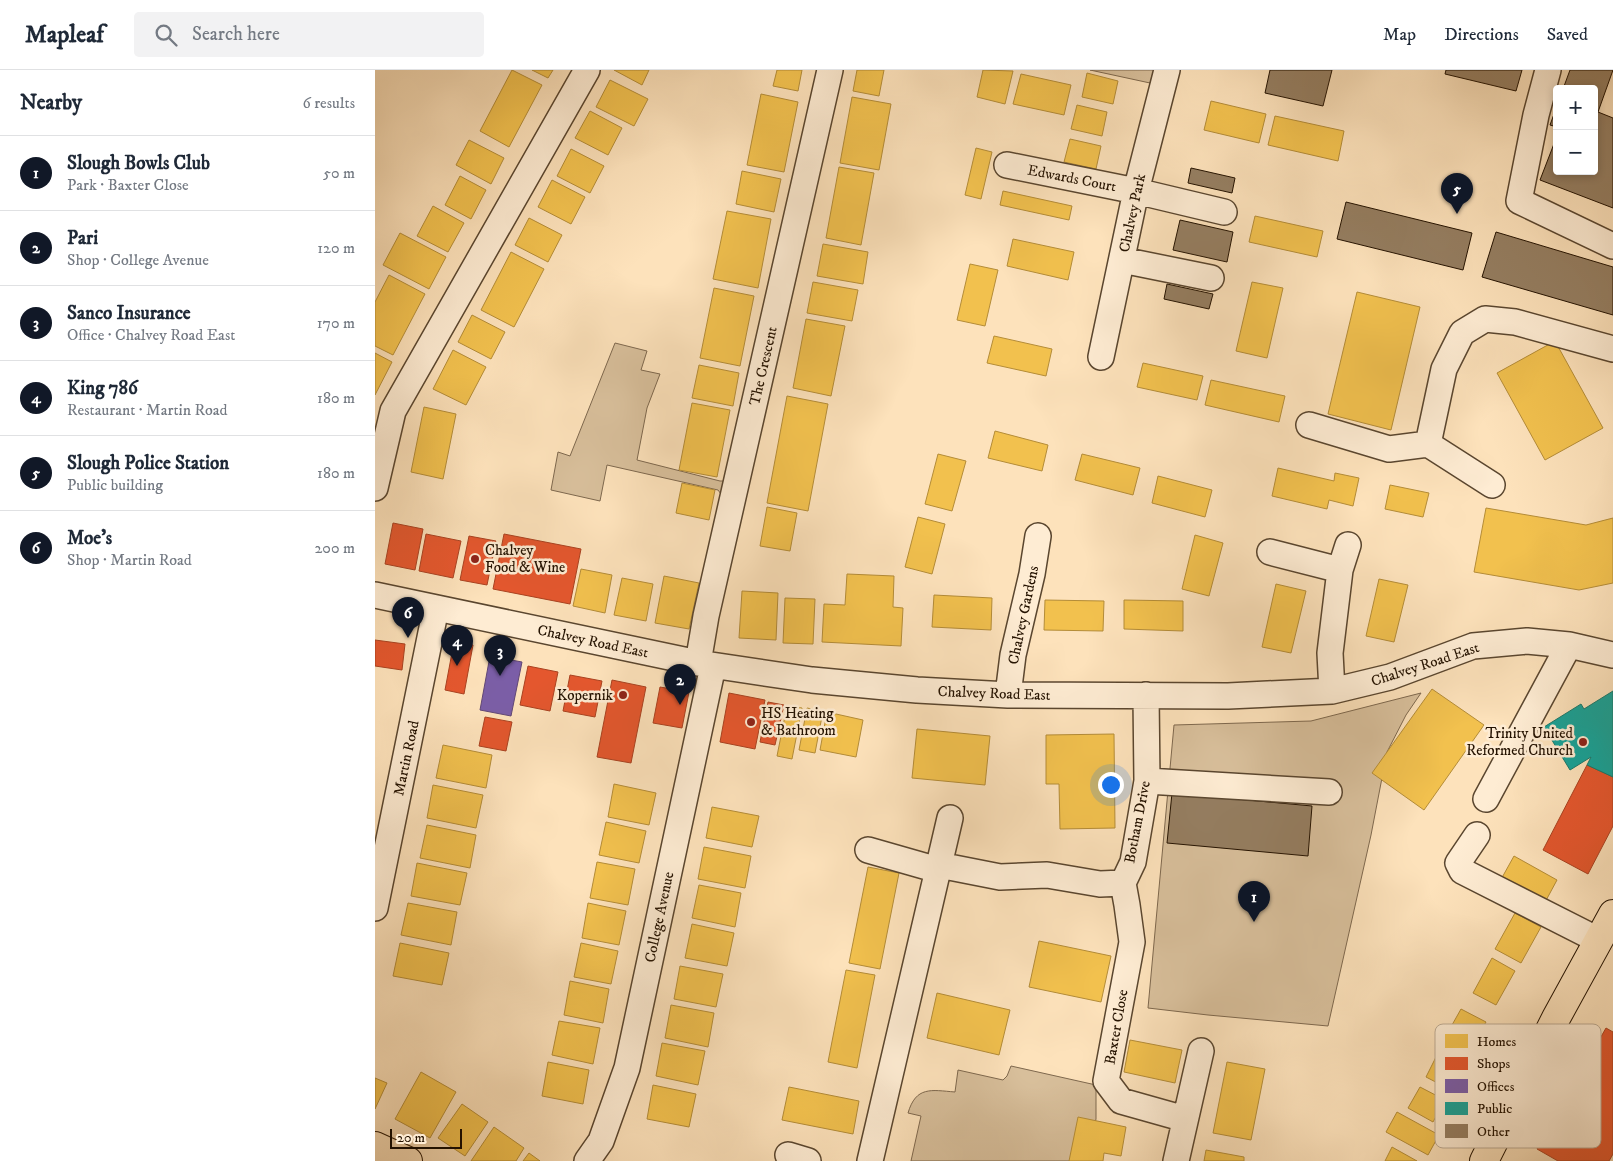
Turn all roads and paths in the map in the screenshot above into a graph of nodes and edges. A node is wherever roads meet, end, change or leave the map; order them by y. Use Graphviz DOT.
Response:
graph roads {
  1 [pos="587,70"];
  2 [pos="830,70"];
  3 [pos="1167,70"];
  4 [pos="1548,70"];
  5 [pos="1007,165"];
  6 [pos="1136,191"];
  7 [pos="1224,212"];
  8 [pos="1613,246"];
  9 [pos="1121,260"];
  10 [pos="1211,278"];
  11 [pos="1613,349"];
  12 [pos="1101,357"];
  13 [pos="1309,425"];
  14 [pos="1428,444"];
  15 [pos="1492,485"];
  16 [pos="375,488"];
  17 [pos="1039,536"];
  18 [pos="1348,545"];
  19 [pos="1270,552"];
  20 [pos="1340,570"];
  21 [pos="375,595"];
  22 [pos="436,608"];
  23 [pos="1569,645"];
  24 [pos="1613,655"];
  25 [pos="705,664"];
  26 [pos="1332,691"];
  27 [pos="1009,695"];
  28 [pos="1146,696"];
  29 [pos="1147,781"];
  30 [pos="1329,792"];
  31 [pos="1486,799"];
  32 [pos="950,818"];
  33 [pos="1477,835"];
  34 [pos="868,850"];
  35 [pos="938,867"];
  36 [pos="1123,883"];
  37 [pos="375,908"];
  38 [pos="1613,914"];
  39 [pos="1599,940"];
  40 [pos="1552,1024"];
  41 [pos="1201,1051"];
  42 [pos="1185,1119"];
  43 [pos="375,1146"];
  44 [pos="1490,1148"];
  45 [pos="408,1161"];
  46 [pos="587,1161"];
  47 [pos="869,1161"];
  48 [pos="1176,1161"];
  49 [pos="1484,1161"];
  1 -- 16 [label="street"];
  2 -- 25 [label="street, The Crescent"];
  3 -- 6 [label="street, Chalvey Park"];
  4 -- 8 [label="street"];
  5 -- 6 [label="street, Edwards Court"];
  6 -- 7 [label="street, Edwards Court"];
  6 -- 9 [label="street, Chalvey Park"];
  9 -- 10 [label="street"];
  9 -- 12 [label="street, Chalvey Park"];
  11 -- 14 [label="street"];
  13 -- 14 [label="street"];
  14 -- 15 [label="street"];
  17 -- 27 [label="street, Chalvey Gardens"];
  18 -- 20 [label="street"];
  19 -- 20 [label="street"];
  20 -- 26 [label="street"];
  21 -- 22 [label="street, Chalvey Road East"];
  22 -- 25 [label="street, Chalvey Road East"];
  22 -- 37 [label="street, Martin Road"];
  23 -- 24 [label="street, Chalvey Road East"];
  23 -- 26 [label="street, Chalvey Road East"];
  23 -- 31 [label="street"];
  25 -- 27 [label="street, Chalvey Road East"];
  25 -- 46 [label="street, College Avenue"];
  26 -- 28 [label="street, Chalvey Road East"];
  27 -- 28 [label="street, Chalvey Road East"];
  28 -- 29 [label="street, Botham Drive"];
  29 -- 30 [label="street"];
  29 -- 36 [label="street, Botham Drive"];
  32 -- 35 [label="street"];
  33 -- 39 [label="street"];
  34 -- 35 [label="street, Botham Drive"];
  35 -- 36 [label="street, Botham Drive"];
  35 -- 47 [label="street"];
  36 -- 42 [label="street, Baxter Close"];
  38 -- 39 [label="main road"];
  39 -- 40 [label="main road"];
  41 -- 42 [label="street"];
  42 -- 48 [label="street"];
  43 -- 45 [label="main road"];
  44 -- 49 [label="main road"];
}
